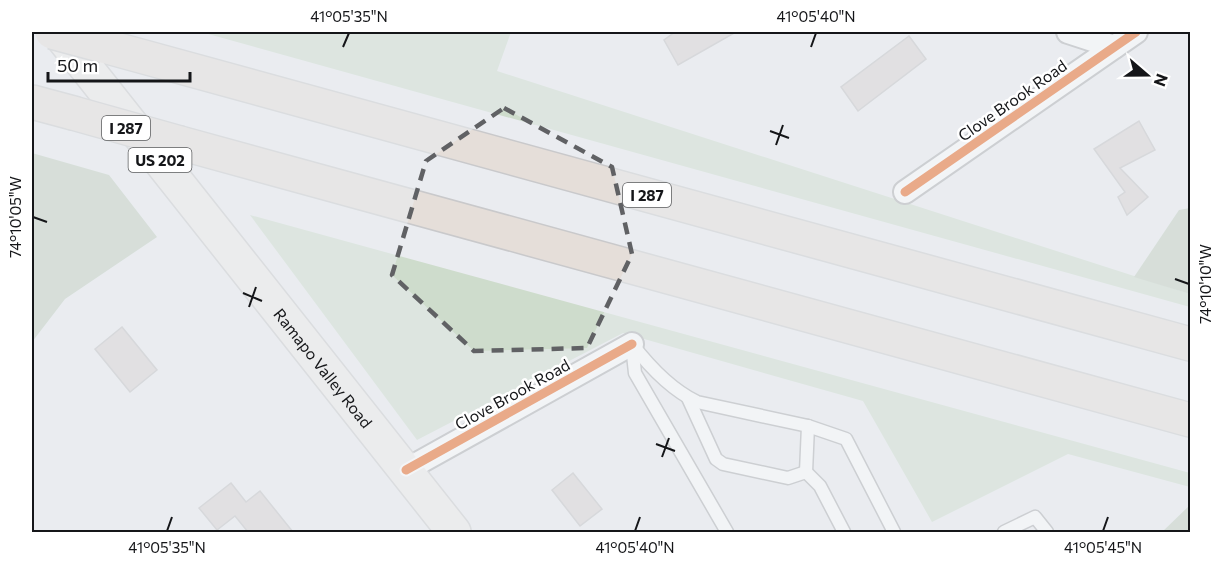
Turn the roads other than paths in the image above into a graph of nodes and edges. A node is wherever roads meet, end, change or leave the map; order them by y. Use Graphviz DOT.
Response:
graph roads {
  1 [pos="52,32"];
  2 [pos="58,32"];
  3 [pos="1068,32"];
  4 [pos="1136,32"];
  5 [pos="1113,47"];
  6 [pos="32,102"];
  7 [pos="904,192"];
  8 [pos="632,344"];
  9 [pos="1191,345"];
  10 [pos="688,398"];
  11 [pos="1191,420"];
  12 [pos="808,426"];
  13 [pos="406,470"];
  14 [pos="806,472"];
  15 [pos="454,532"];
  16 [pos="727,532"];
  17 [pos="844,532"];
  18 [pos="894,532"];
  19 [pos="1004,532"];
  20 [pos="1047,532"];
  1 -- 9 [label="highway, I 287, bridge"];
  2 -- 13 [label="main road, Ramapo Valley Road / US 202"];
  3 -- 5 [label="street"];
  4 -- 5 [label="street, Clove Brook Road"];
  5 -- 7 [label="street, Clove Brook Road"];
  6 -- 11 [label="highway, I 287, bridge"];
  8 -- 10 [label="lane"];
  8 -- 13 [label="street, Clove Brook Road"];
  8 -- 16 [label="lane"];
  10 -- 12 [label="lane"];
  10 -- 14 [label="lane"];
  12 -- 14 [label="lane"];
  12 -- 18 [label="lane"];
  13 -- 15 [label="main road, Ramapo Valley Road / US 202"];
  14 -- 17 [label="lane"];
  19 -- 20 [label="lane"];
}
